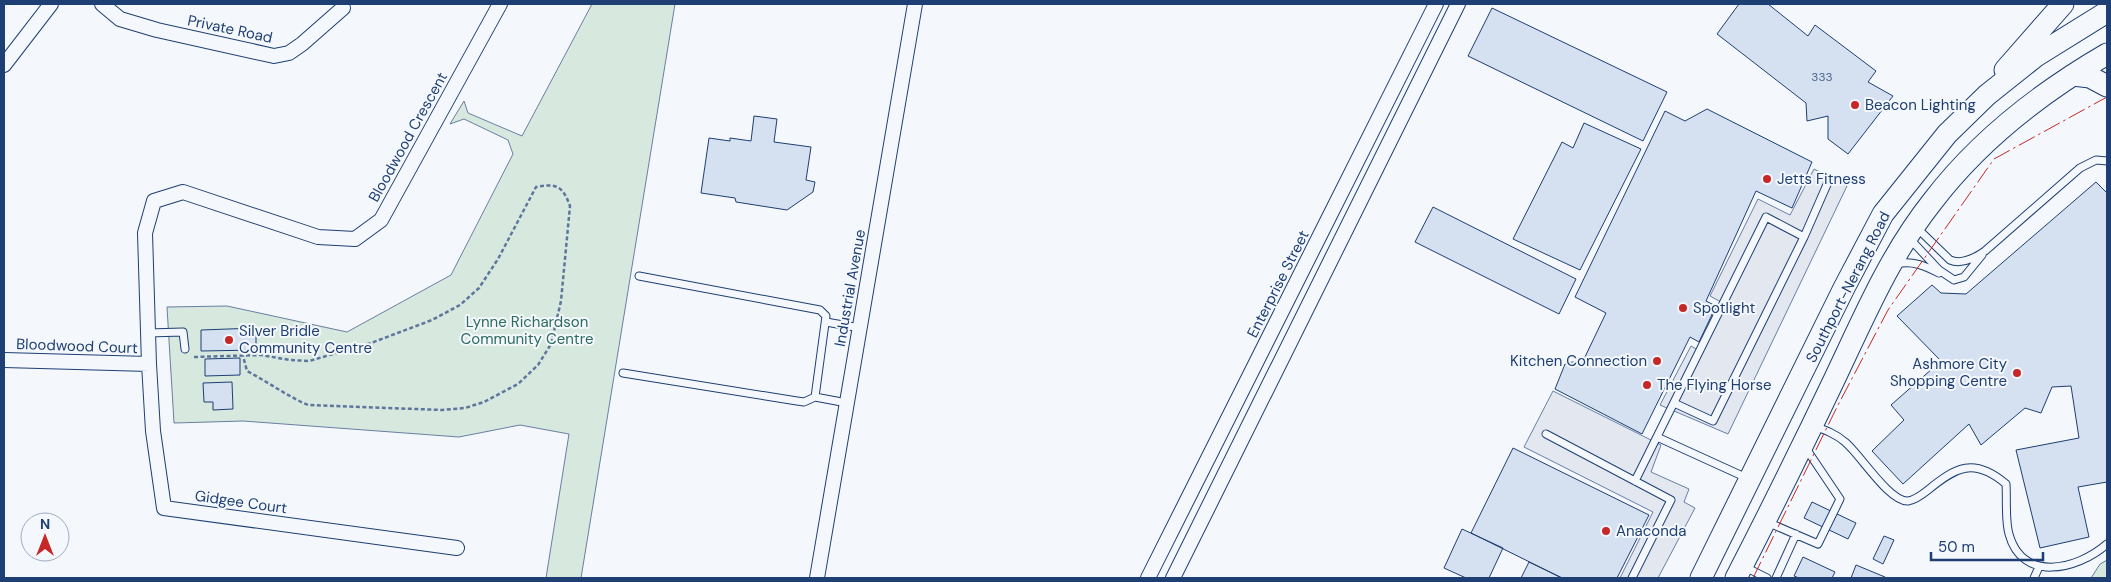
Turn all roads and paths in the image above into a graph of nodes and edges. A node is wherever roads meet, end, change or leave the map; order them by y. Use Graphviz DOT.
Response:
graph roads {
  1 [pos="102,4"];
  2 [pos="500,4"];
  3 [pos="915,4"];
  4 [pos="1436,4"];
  5 [pos="1458,4"];
  6 [pos="2063,4"];
  7 [pos="46,5"];
  8 [pos="343,8"];
  9 [pos="2105,12"];
  10 [pos="2107,54"];
  11 [pos="4,65"];
  12 [pos="2073,75"];
  13 [pos="2107,86"];
  14 [pos="1987,95"];
  15 [pos="2107,161"];
  16 [pos="1829,180"];
  17 [pos="1884,214"];
  18 [pos="1911,231"];
  19 [pos="1804,237"];
  20 [pos="1985,251"];
  21 [pos="1887,270"];
  22 [pos="639,276"];
  23 [pos="1950,278"];
  24 [pos="826,322"];
  25 [pos="860,328"];
  26 [pos="148,333"];
  27 [pos="185,349"];
  28 [pos="243,356"];
  29 [pos="4,360"];
  30 [pos="149,364"];
  31 [pos="623,373"];
  32 [pos="815,397"];
  33 [pos="847,403"];
  34 [pos="1674,403"];
  35 [pos="1546,434"];
  36 [pos="1808,435"];
  37 [pos="1657,437"];
  38 [pos="1750,479"];
  39 [pos="1635,481"];
  40 [pos="1766,521"];
  41 [pos="1796,534"];
  42 [pos="2107,544"];
  43 [pos="457,548"];
  44 [pos="2038,569"];
  45 [pos="1739,572"];
  46 [pos="817,578"];
  47 [pos="1148,578"];
  48 [pos="1173,578"];
  49 [pos="1632,578"];
  50 [pos="1701,578"];
  51 [pos="1767,578"];
  52 [pos="1776,578"];
  53 [pos="2034,578"];
  1 -- 8 [label="street, Private Road"];
  2 -- 26 [label="street, Bloodwood Crescent"];
  3 -- 25 [label="street, Industrial Avenue"];
  4 -- 47 [label="street, Enterprise Street"];
  5 -- 48 [label="street"];
  6 -- 14 [label="main road"];
  7 -- 11 [label="street"];
  9 -- 14 [label="main road, Southport-Nerang Road"];
  10 -- 12 [label="main road, Southport-Nerang Road"];
  12 -- 13 [label="main road"];
  12 -- 18 [label="main road, Southport-Nerang Road"];
  14 -- 17 [label="main road, Southport-Nerang Road"];
  15 -- 20 [label="lane"];
  16 -- 19 [label="lane"];
  17 -- 18 [label="main road"];
  17 -- 38 [label="main road, Southport-Nerang Road"];
  18 -- 20 [label="lane"];
  18 -- 21 [label="main road, Southport-Nerang Road"];
  18 -- 23 [label="lane"];
  19 -- 34 [label="lane"];
  19 -- 34 [label="lane"];
  20 -- 23 [label="lane"];
  21 -- 23 [label="lane"];
  21 -- 36 [label="main road, Southport-Nerang Road"];
  22 -- 24 [label="lane"];
  24 -- 25 [label="lane"];
  24 -- 32 [label="lane"];
  25 -- 33 [label="street, Industrial Avenue"];
  26 -- 27 [label="lane"];
  26 -- 30 [label="street, Bloodwood Crescent"];
  27 -- 28 [label="path"];
  28 -- 28 [label="path"];
  29 -- 30 [label="street, Bloodwood Court"];
  30 -- 43 [label="street, Gidgee Court"];
  31 -- 32 [label="lane"];
  32 -- 33 [label="lane"];
  33 -- 46 [label="street, Industrial Avenue"];
  34 -- 37 [label="lane"];
  35 -- 39 [label="lane"];
  36 -- 40 [label="main road, Southport-Nerang Road"];
  36 -- 41 [label="lane"];
  36 -- 44 [label="lane"];
  37 -- 38 [label="lane"];
  37 -- 39 [label="lane"];
  38 -- 50 [label="main road, Southport-Nerang Road"];
  39 -- 49 [label="lane"];
  40 -- 41 [label="lane"];
  40 -- 45 [label="main road, Southport-Nerang Road"];
  41 -- 52 [label="lane"];
  42 -- 44 [label="lane"];
  44 -- 53 [label="lane"];
  45 -- 51 [label="lane"];
}
